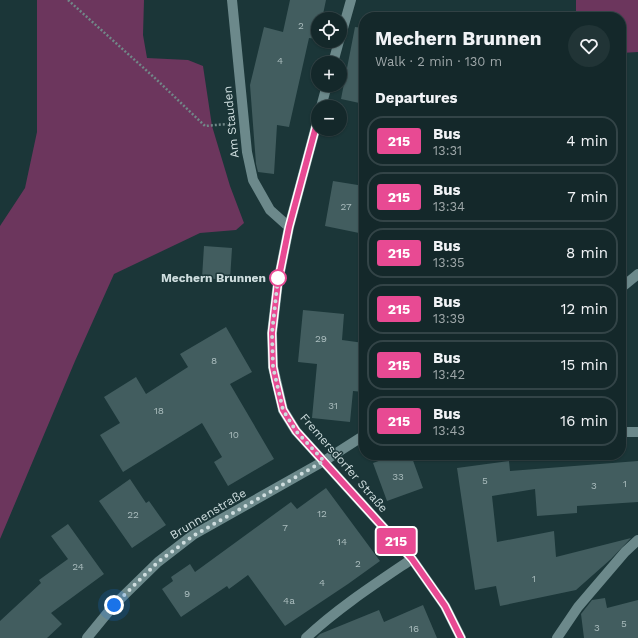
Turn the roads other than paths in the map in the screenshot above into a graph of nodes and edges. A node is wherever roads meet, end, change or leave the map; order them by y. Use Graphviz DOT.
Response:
graph roads {
  1 [pos="232,0"];
  2 [pos="350,0"];
  3 [pos="347,12"];
  4 [pos="313,136"];
  5 [pos="289,227"];
  6 [pos="638,274"];
  7 [pos="626,284"];
  8 [pos="626,432"];
  9 [pos="638,432"];
  10 [pos="359,439"];
  11 [pos="324,461"];
  12 [pos="638,540"];
  13 [pos="412,559"];
  14 [pos="86,638"];
  15 [pos="306,638"];
  16 [pos="461,638"];
  17 [pos="557,638"];
  1 -- 5 [label="street, Am Stauden"];
  2 -- 3 [label="street"];
  4 -- 5 [label="street, Fremersdorfer Straße"];
  5 -- 11 [label="street, Fremersdorfer Straße"];
  6 -- 7 [label="street"];
  8 -- 9 [label="street"];
  10 -- 11 [label="street, Brunnenstraße"];
  11 -- 13 [label="street, Fremersdorfer Straße"];
  11 -- 14 [label="street, Brunnenstraße"];
  12 -- 17 [label="street"];
  13 -- 15 [label="street"];
  13 -- 16 [label="street, Fremersdorfer Straße"];
}
